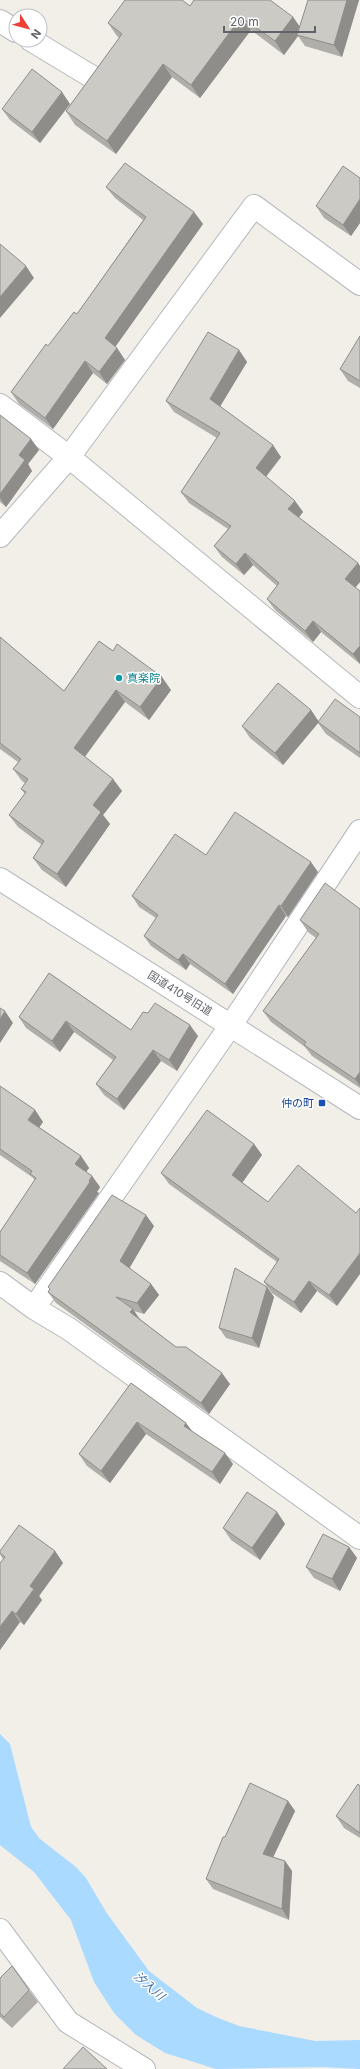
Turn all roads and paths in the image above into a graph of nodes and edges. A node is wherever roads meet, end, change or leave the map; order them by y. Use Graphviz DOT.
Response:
graph roads {
  1 [pos="44,48"];
  2 [pos="94,78"];
  3 [pos="360,284"];
  4 [pos="0,405"];
  5 [pos="69,457"];
  6 [pos="0,536"];
  7 [pos="360,697"];
  8 [pos="360,831"];
  9 [pos="0,879"];
  10 [pos="231,1025"];
  11 [pos="360,1108"];
  12 [pos="0,1283"];
  13 [pos="34,1308"];
  14 [pos="360,1538"];
  15 [pos="2,1939"];
  16 [pos="144,2069"];
  1 -- 2 [label="street"];
  3 -- 5 [label="street"];
  4 -- 5 [label="street"];
  5 -- 6 [label="street"];
  5 -- 7 [label="street"];
  8 -- 10 [label="street"];
  9 -- 10 [label="street, 国道410号旧道"];
  10 -- 11 [label="street, 国道410号旧道"];
  10 -- 13 [label="street"];
  12 -- 13 [label="street"];
  13 -- 14 [label="street"];
  15 -- 16 [label="street"];
}
